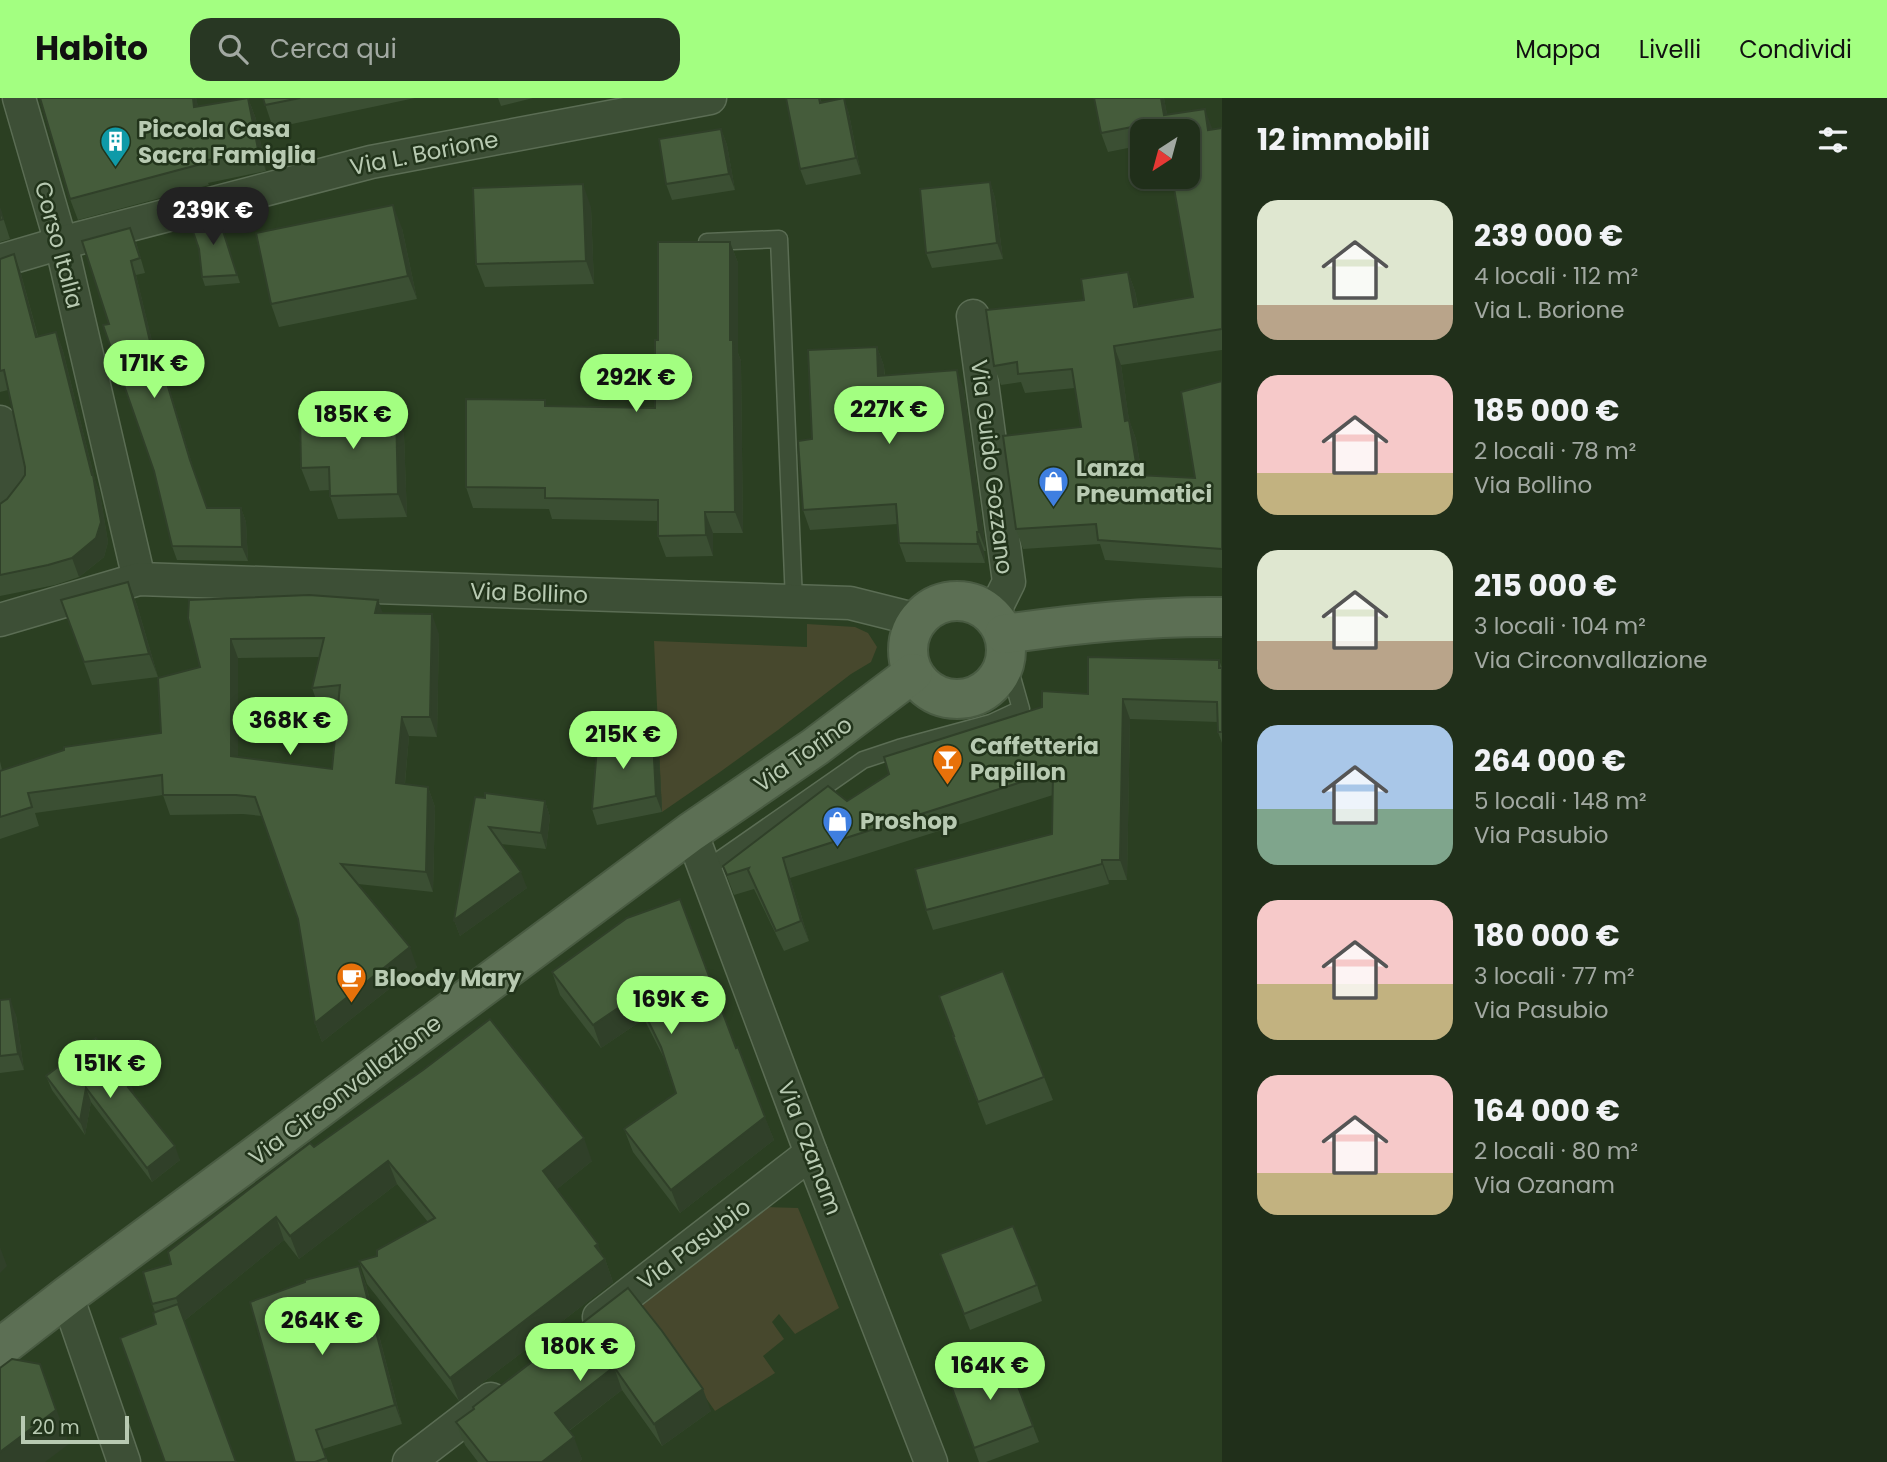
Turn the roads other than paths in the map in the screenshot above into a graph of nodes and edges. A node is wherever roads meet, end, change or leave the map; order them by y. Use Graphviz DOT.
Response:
graph roads {
  1 [pos="19,98"];
  2 [pos="710,98"];
  3 [pos="707,242"];
  4 [pos="61,243"];
  5 [pos="0,261"];
  6 [pos="973,316"];
  7 [pos="0,422"];
  8 [pos="0,507"];
  9 [pos="139,579"];
  10 [pos="794,601"];
  11 [pos="1222,617"];
  12 [pos="0,620"];
  13 [pos="918,620"];
  14 [pos="1001,635"];
  15 [pos="913,673"];
  16 [pos="691,832"];
  17 [pos="705,870"];
  18 [pos="811,1153"];
  19 [pos="67,1296"];
  20 [pos="572,1337"];
  21 [pos="0,1348"];
  22 [pos="518,1379"];
  23 [pos="124,1462"];
  24 [pos="409,1462"];
  25 [pos="931,1462"];
  1 -- 4 [label="street, Corso Italia"];
  2 -- 4 [label="street, Via L. Borione"];
  3 -- 10 [label="lane"];
  4 -- 5 [label="street, Via L. Borione"];
  4 -- 9 [label="street, Corso Italia"];
  6 -- 14 [label="street, Via Guido Gozzano"];
  7 -- 8 [label="street"];
  9 -- 10 [label="street, Via Bollino"];
  9 -- 12 [label="street"];
  10 -- 13 [label="street, Via Bollino"];
  11 -- 14 [label="main road"];
  13 -- 14 [label="main road"];
  13 -- 15 [label="main road"];
  14 -- 15 [label="main road"];
  14 -- 17 [label="lane"];
  15 -- 16 [label="main road, Via Torino"];
  16 -- 17 [label="street, Via Ozanam"];
  16 -- 19 [label="main road, Via Circonvallazione"];
  17 -- 18 [label="street, Via Ozanam"];
  18 -- 20 [label="street, Via Pasubio"];
  18 -- 25 [label="street, Via Ozanam"];
  19 -- 21 [label="main road, Via Circonvallazione"];
  19 -- 23 [label="street"];
  22 -- 24 [label="street"];
}
